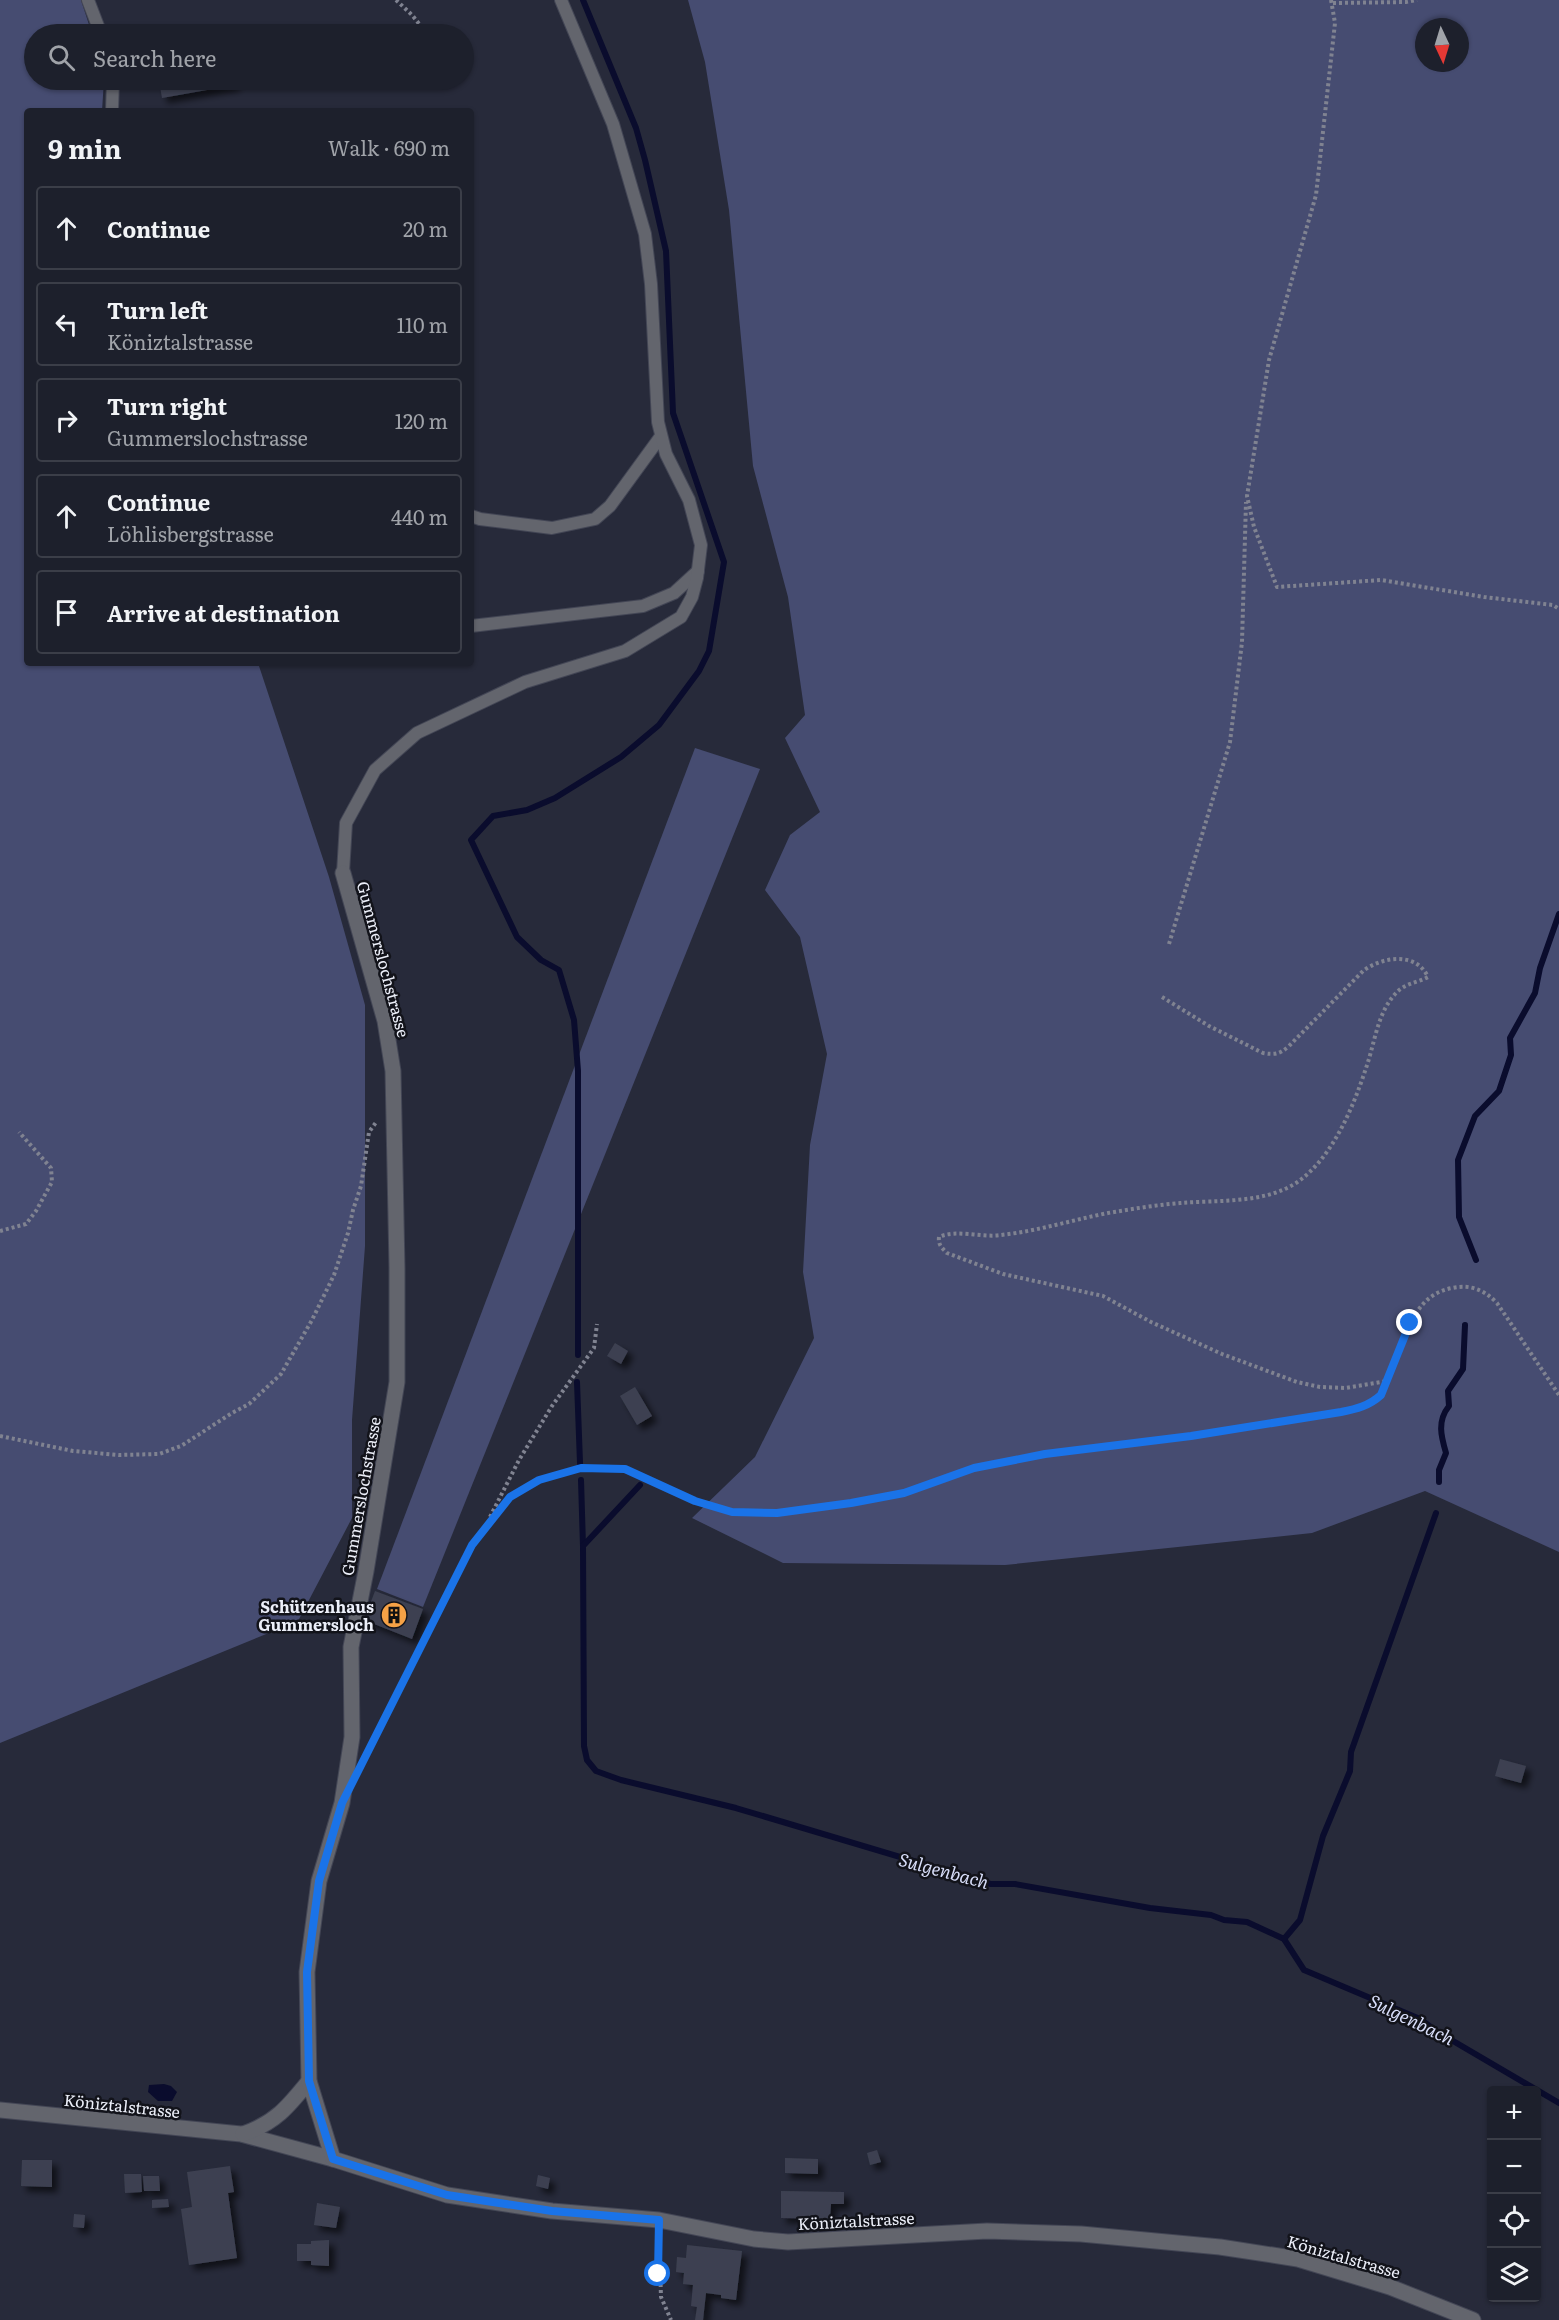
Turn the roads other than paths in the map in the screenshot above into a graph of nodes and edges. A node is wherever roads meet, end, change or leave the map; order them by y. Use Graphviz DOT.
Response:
graph roads {
  1 [pos="88,0"];
  2 [pos="561,0"];
  3 [pos="97,24"];
  4 [pos="112,90"];
  5 [pos="112,108"];
  6 [pos="661,436"];
  7 [pos="474,517"];
  8 [pos="698,571"];
  9 [pos="474,626"];
  10 [pos="343,873"];
  11 [pos="309,2081"];
  12 [pos="0,2110"];
  13 [pos="241,2134"];
  14 [pos="333,2159"];
  15 [pos="1473,2320"];
  1 -- 3 [label="lane"];
  2 -- 6 [label="lane"];
  4 -- 5 [label="lane"];
  6 -- 7 [label="lane"];
  6 -- 8 [label="lane"];
  8 -- 9 [label="lane"];
  8 -- 10 [label="lane"];
  10 -- 11 [label="street, Gummerslochstrasse"];
  11 -- 13 [label="street, Köniztalstrasse"];
  11 -- 14 [label="street, Gummerslochstrasse"];
  12 -- 13 [label="street, Köniztalstrasse"];
  13 -- 14 [label="street, Köniztalstrasse"];
  14 -- 15 [label="street, Köniztalstrasse"];
}
